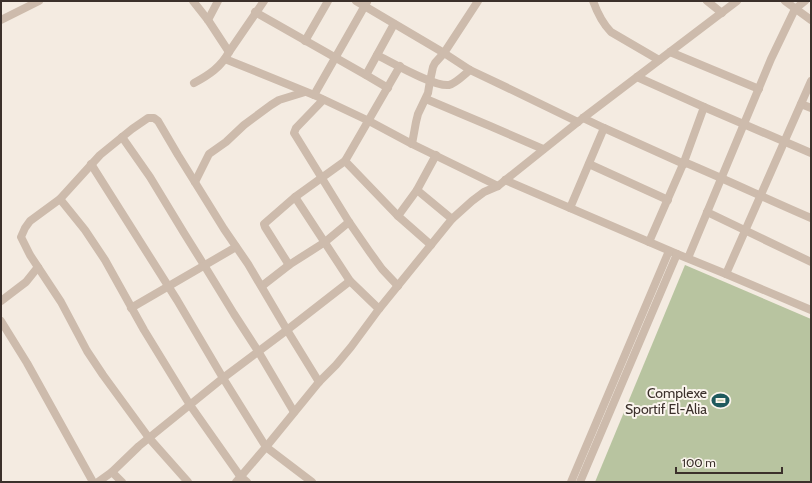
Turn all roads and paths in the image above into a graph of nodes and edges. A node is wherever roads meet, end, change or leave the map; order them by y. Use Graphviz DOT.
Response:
graph roads {
  1 [pos="39,1"];
  2 [pos="193,1"];
  3 [pos="218,1"];
  4 [pos="264,1"];
  5 [pos="328,1"];
  6 [pos="356,1"];
  7 [pos="478,1"];
  8 [pos="593,1"];
  9 [pos="707,1"];
  10 [pos="737,1"];
  11 [pos="785,1"];
  12 [pos="805,1"];
  13 [pos="366,3"];
  14 [pos="795,9"];
  15 [pos="255,12"];
  16 [pos="722,13"];
  17 [pos="1,20"];
  18 [pos="208,20"];
  19 [pos="811,20"];
  20 [pos="394,24"];
  21 [pos="305,40"];
  22 [pos="670,52"];
  23 [pos="444,53"];
  24 [pos="377,55"];
  25 [pos="227,56"];
  26 [pos="335,58"];
  27 [pos="660,60"];
  28 [pos="400,66"];
  29 [pos="470,70"];
  30 [pos="366,75"];
  31 [pos="637,77"];
  32 [pos="811,80"];
  33 [pos="430,81"];
  34 [pos="194,83"];
  35 [pos="388,88"];
  36 [pos="759,89"];
  37 [pos="305,92"];
  38 [pos="314,95"];
  39 [pos="426,99"];
  40 [pos="324,100"];
  41 [pos="801,104"];
  42 [pos="704,107"];
  43 [pos="811,108"];
  44 [pos="581,120"];
  45 [pos="369,121"];
  46 [pos="744,124"];
  47 [pos="604,128"];
  48 [pos="122,137"];
  49 [pos="785,141"];
  50 [pos="412,144"];
  51 [pos="543,149"];
  52 [pos="811,153"];
  53 [pos="436,155"];
  54 [pos="345,161"];
  55 [pos="684,163"];
  56 [pos="91,164"];
  57 [pos="589,164"];
  58 [pos="322,177"];
  59 [pos="721,178"];
  60 [pos="505,180"];
  61 [pos="195,182"];
  62 [pos="498,186"];
  63 [pos="417,190"];
  64 [pos="295,197"];
  65 [pos="760,197"];
  66 [pos="60,199"];
  67 [pos="668,200"];
  68 [pos="570,208"];
  69 [pos="707,212"];
  70 [pos="398,216"];
  71 [pos="811,218"];
  72 [pos="452,219"];
  73 [pos="350,222"];
  74 [pos="746,230"];
  75 [pos="325,242"];
  76 [pos="649,242"];
  77 [pos="431,246"];
  78 [pos="236,247"];
  79 [pos="669,251"];
  80 [pos="677,254"];
  81 [pos="688,258"];
  82 [pos="811,262"];
  83 [pos="204,265"];
  84 [pos="289,265"];
  85 [pos="38,266"];
  86 [pos="726,274"];
  87 [pos="350,280"];
  88 [pos="168,286"];
  89 [pos="262,286"];
  90 [pos="398,286"];
  91 [pos="1,301"];
  92 [pos="132,308"];
  93 [pos="379,309"];
  94 [pos="811,310"];
  95 [pos="1,321"];
  96 [pos="287,330"];
  97 [pos="258,351"];
  98 [pos="223,378"];
  99 [pos="319,382"];
  100 [pos="190,405"];
  101 [pos="294,412"];
  102 [pos="149,438"];
  103 [pos="266,447"];
  104 [pos="112,472"];
  105 [pos="238,479"];
  106 [pos="93,482"];
  107 [pos="98,482"];
  108 [pos="122,482"];
  109 [pos="188,482"];
  110 [pos="247,482"];
  111 [pos="312,482"];
  112 [pos="570,482"];
  113 [pos="580,482"];
  1 -- 17 [label="street"];
  2 -- 18 [label="street"];
  3 -- 18 [label="street"];
  4 -- 15 [label="street"];
  5 -- 21 [label="street"];
  6 -- 13 [label="street"];
  7 -- 23 [label="street"];
  8 -- 27 [label="street"];
  9 -- 16 [label="street"];
  10 -- 16 [label="street"];
  11 -- 14 [label="street"];
  12 -- 14 [label="street"];
  13 -- 20 [label="street"];
  13 -- 26 [label="street"];
  14 -- 19 [label="street"];
  14 -- 36 [label="street"];
  15 -- 21 [label="street"];
  15 -- 25 [label="street"];
  16 -- 22 [label="street"];
  18 -- 25 [label="street"];
  20 -- 23 [label="street"];
  20 -- 24 [label="street"];
  21 -- 26 [label="street"];
  22 -- 27 [label="street"];
  22 -- 36 [label="street"];
  23 -- 29 [label="street"];
  23 -- 33 [label="street"];
  24 -- 28 [label="street"];
  24 -- 30 [label="street"];
  25 -- 34 [label="street"];
  25 -- 37 [label="street"];
  26 -- 30 [label="street"];
  26 -- 38 [label="street"];
  27 -- 31 [label="street"];
  28 -- 33 [label="street"];
  28 -- 35 [label="street"];
  29 -- 33 [label="street"];
  29 -- 44 [label="street"];
  30 -- 35 [label="street"];
  31 -- 42 [label="street"];
  31 -- 44 [label="street"];
  32 -- 41 [label="street"];
  33 -- 39 [label="street"];
  35 -- 45 [label="street"];
  36 -- 46 [label="street"];
  37 -- 38 [label="street"];
  37 -- 61 [label="street"];
  38 -- 40 [label="street"];
  39 -- 50 [label="street"];
  39 -- 51 [label="street"];
  40 -- 45 [label="street"];
  40 -- 58 [label="street"];
  41 -- 43 [label="street"];
  41 -- 49 [label="street"];
  42 -- 46 [label="street"];
  42 -- 55 [label="street"];
  44 -- 47 [label="street"];
  44 -- 51 [label="street"];
  45 -- 50 [label="street"];
  45 -- 54 [label="street"];
  46 -- 49 [label="street"];
  46 -- 59 [label="street"];
  47 -- 55 [label="street"];
  47 -- 57 [label="street"];
  48 -- 56 [label="street"];
  48 -- 61 [label="street"];
  48 -- 83 [label="street"];
  49 -- 52 [label="street"];
  49 -- 65 [label="street"];
  50 -- 53 [label="street"];
  51 -- 60 [label="street"];
  53 -- 62 [label="street"];
  53 -- 63 [label="street"];
  54 -- 58 [label="street"];
  54 -- 70 [label="street"];
  55 -- 59 [label="street"];
  55 -- 67 [label="street"];
  56 -- 66 [label="street"];
  56 -- 88 [label="street"];
  57 -- 67 [label="street"];
  57 -- 68 [label="street"];
  58 -- 64 [label="street"];
  58 -- 73 [label="street"];
  59 -- 65 [label="street"];
  59 -- 69 [label="street"];
  60 -- 62 [label="street"];
  60 -- 68 [label="street"];
  61 -- 78 [label="street"];
  62 -- 72 [label="street"];
  63 -- 70 [label="street"];
  63 -- 72 [label="street"];
  64 -- 75 [label="street"];
  64 -- 84 [label="street"];
  65 -- 71 [label="street"];
  65 -- 74 [label="street"];
  66 -- 85 [label="street"];
  66 -- 92 [label="street"];
  67 -- 76 [label="street"];
  68 -- 76 [label="street"];
  69 -- 74 [label="street"];
  69 -- 81 [label="street"];
  70 -- 77 [label="street"];
  72 -- 77 [label="street"];
  73 -- 75 [label="street"];
  73 -- 90 [label="street"];
  74 -- 82 [label="street"];
  74 -- 86 [label="street"];
  75 -- 84 [label="street"];
  75 -- 87 [label="street"];
  76 -- 79 [label="street"];
  77 -- 90 [label="street"];
  78 -- 83 [label="street"];
  78 -- 89 [label="street"];
  79 -- 80 [label="street"];
  79 -- 112 [label="street"];
  80 -- 81 [label="street"];
  80 -- 113 [label="street"];
  81 -- 86 [label="street"];
  83 -- 88 [label="street"];
  83 -- 97 [label="street"];
  84 -- 89 [label="street"];
  85 -- 91 [label="street"];
  85 -- 102 [label="street"];
  86 -- 94 [label="street"];
  87 -- 93 [label="street"];
  87 -- 96 [label="street"];
  88 -- 92 [label="street"];
  88 -- 98 [label="street"];
  89 -- 96 [label="street"];
  90 -- 93 [label="street"];
  92 -- 100 [label="street"];
  93 -- 99 [label="street"];
  95 -- 106 [label="street"];
  96 -- 97 [label="street"];
  96 -- 99 [label="street"];
  97 -- 98 [label="street"];
  97 -- 101 [label="street"];
  98 -- 100 [label="street"];
  98 -- 103 [label="street"];
  99 -- 101 [label="street"];
  100 -- 102 [label="street"];
  100 -- 105 [label="street"];
  101 -- 103 [label="street"];
  102 -- 104 [label="street"];
  102 -- 109 [label="street"];
  103 -- 105 [label="street"];
  103 -- 111 [label="street"];
  104 -- 107 [label="street"];
  104 -- 108 [label="street"];
  105 -- 110 [label="street"];
}
